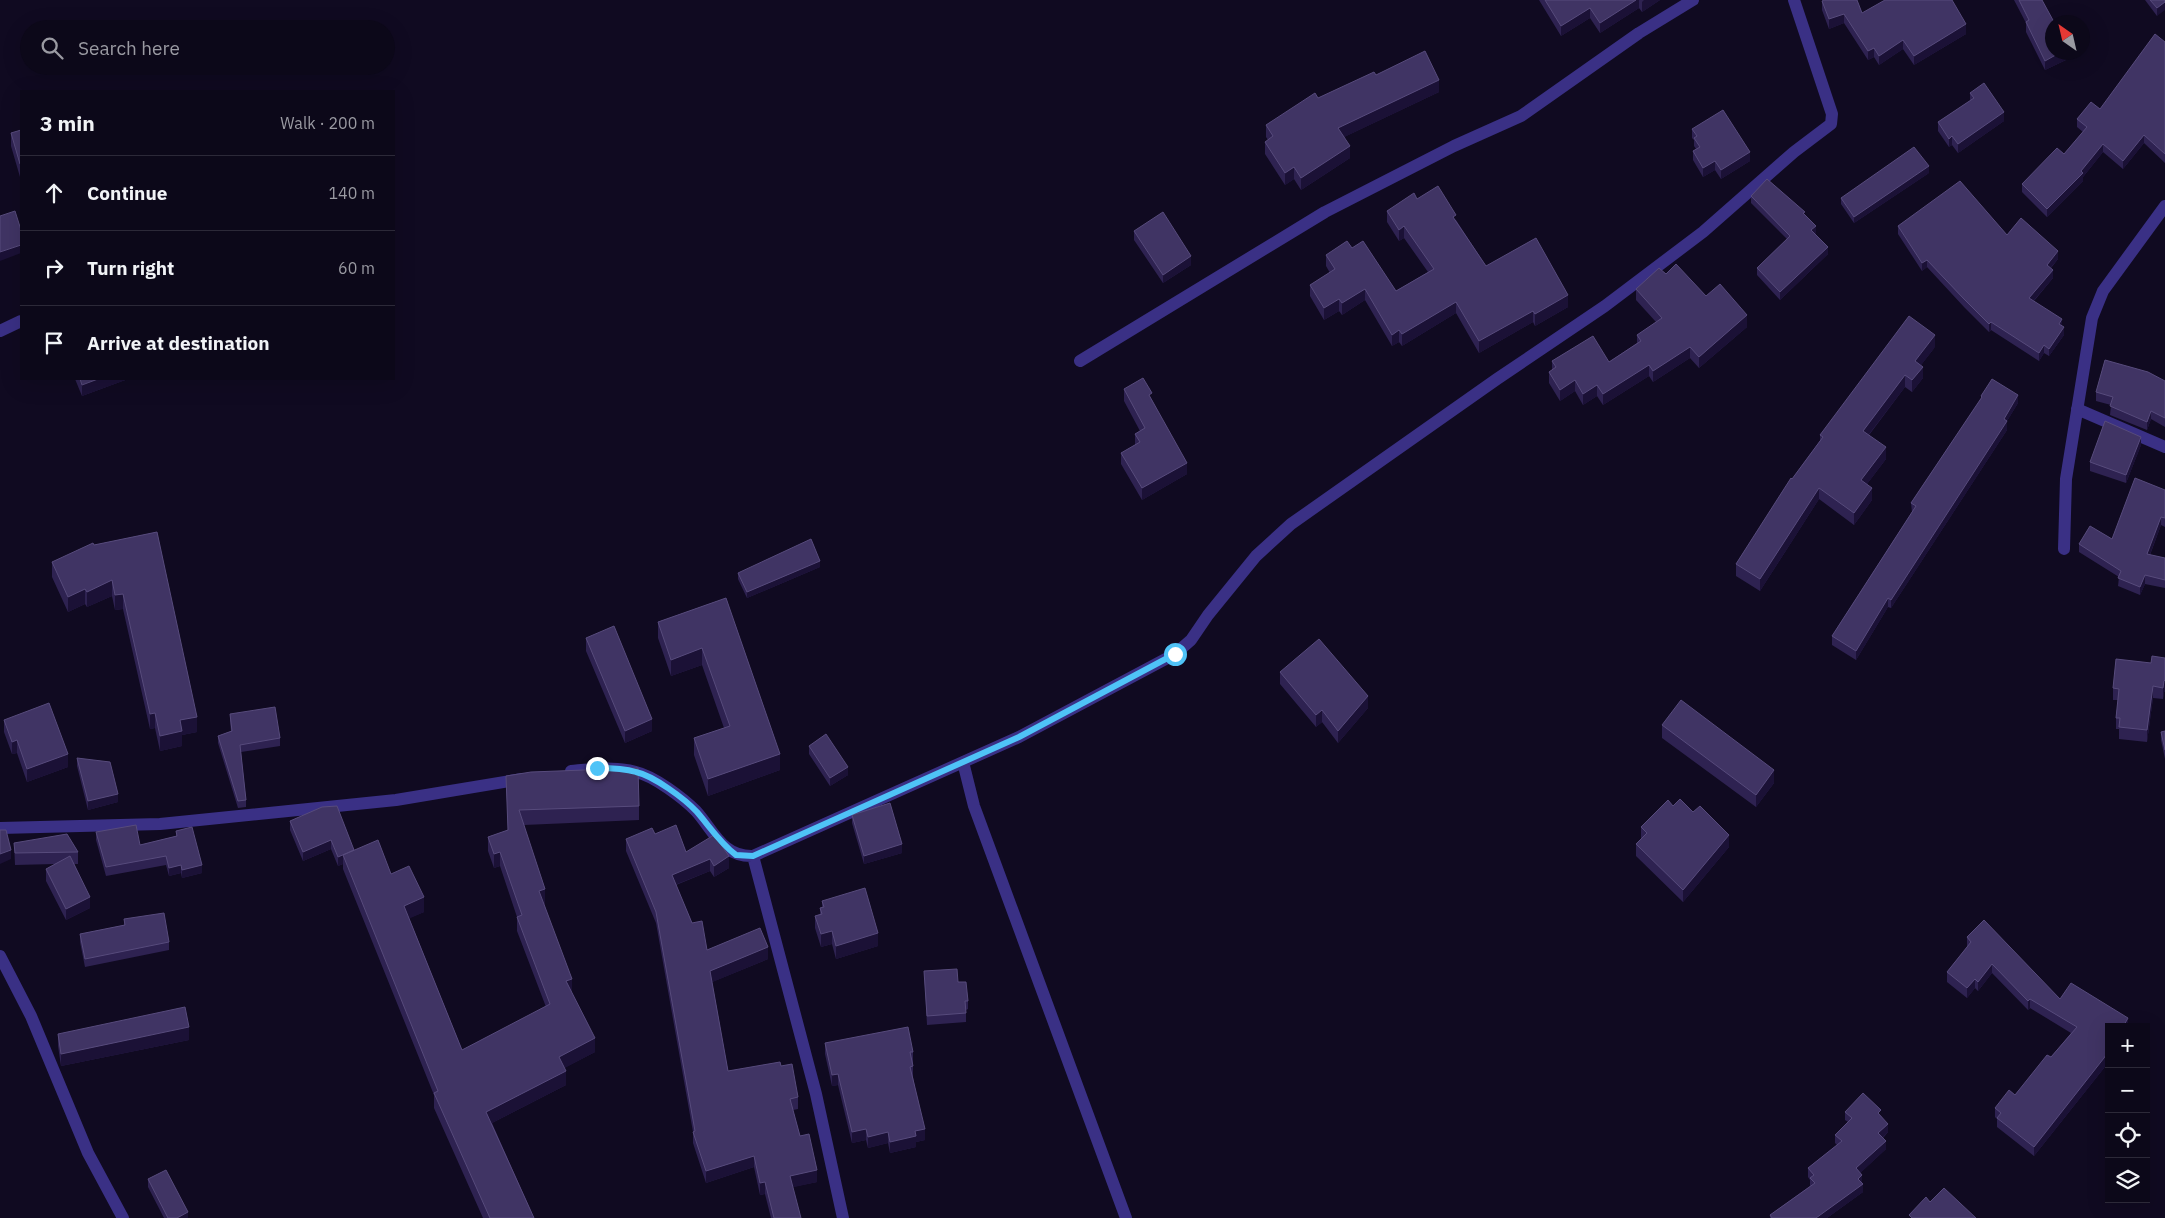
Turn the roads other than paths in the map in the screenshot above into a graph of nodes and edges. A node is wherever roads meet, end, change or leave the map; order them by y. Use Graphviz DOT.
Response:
graph roads {
  1 [pos="1693,0"];
  2 [pos="1794,0"];
  3 [pos="2165,206"];
  4 [pos="20,321"];
  5 [pos="0,331"];
  6 [pos="1080,361"];
  7 [pos="2077,409"];
  8 [pos="2165,446"];
  9 [pos="2064,549"];
  10 [pos="963,762"];
  11 [pos="561,773"];
  12 [pos="533,777"];
  13 [pos="0,828"];
  14 [pos="753,856"];
  15 [pos="0,956"];
  16 [pos="123,1218"];
  17 [pos="844,1218"];
  18 [pos="1126,1218"];
  1 -- 6 [label="street"];
  2 -- 10 [label="street"];
  3 -- 7 [label="street"];
  4 -- 5 [label="street"];
  7 -- 8 [label="street"];
  7 -- 9 [label="street"];
  10 -- 14 [label="street"];
  10 -- 18 [label="street"];
  11 -- 14 [label="street"];
  12 -- 13 [label="street"];
  14 -- 17 [label="street"];
  15 -- 16 [label="street"];
}
